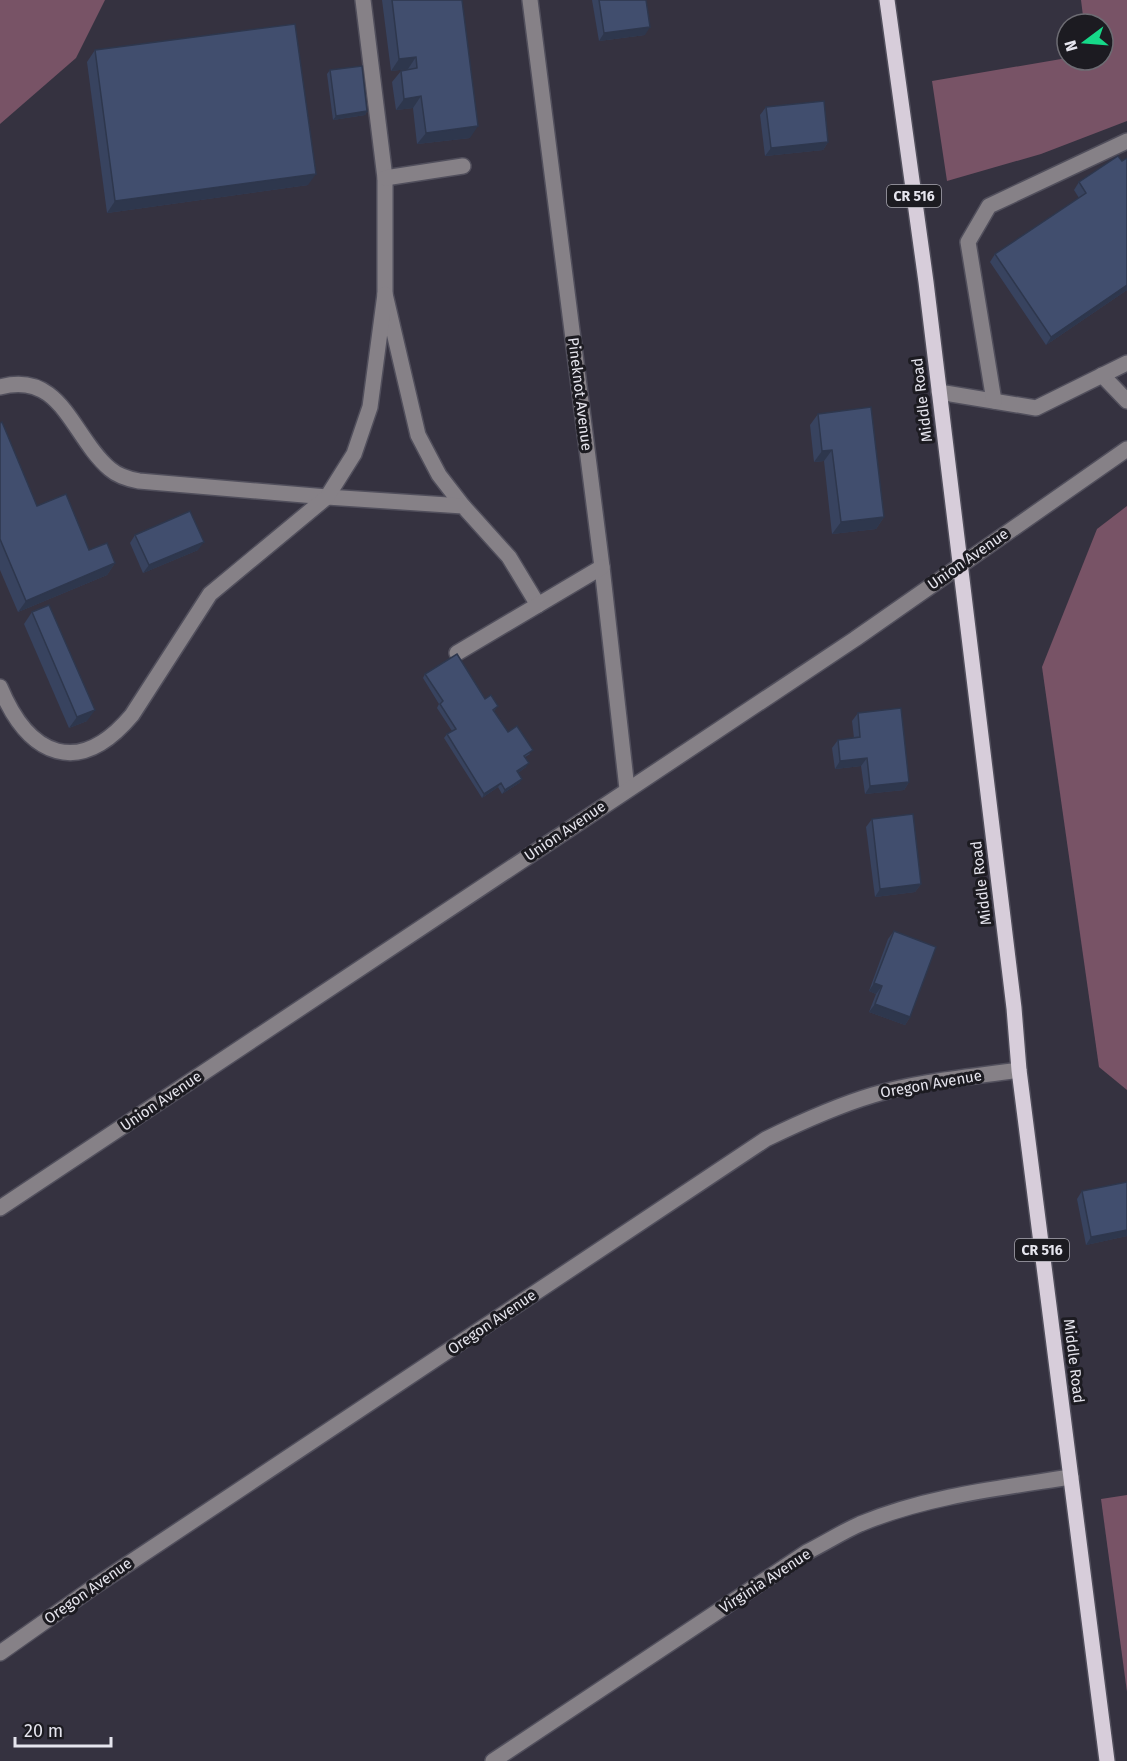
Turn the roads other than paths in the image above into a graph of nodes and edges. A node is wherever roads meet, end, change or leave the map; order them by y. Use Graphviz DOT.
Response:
graph roads {
  1 [pos="363,0"];
  2 [pos="530,0"];
  3 [pos="887,0"];
  4 [pos="1127,141"];
  5 [pos="463,166"];
  6 [pos="385,178"];
  7 [pos="385,294"];
  8 [pos="1127,363"];
  9 [pos="1102,375"];
  10 [pos="0,387"];
  11 [pos="939,392"];
  12 [pos="994,401"];
  13 [pos="1127,401"];
  14 [pos="1127,449"];
  15 [pos="327,498"];
  16 [pos="463,506"];
  17 [pos="960,565"];
  18 [pos="602,567"];
  19 [pos="538,605"];
  20 [pos="457,653"];
  21 [pos="0,687"];
  22 [pos="627,789"];
  23 [pos="1020,1070"];
  24 [pos="0,1208"];
  25 [pos="1071,1477"];
  26 [pos="0,1653"];
  27 [pos="493,1761"];
  28 [pos="1107,1761"];
  1 -- 6 [label="street"];
  2 -- 18 [label="street, Pineknot Avenue"];
  3 -- 11 [label="main road, Middle Road / CR 516"];
  4 -- 12 [label="street"];
  5 -- 6 [label="street"];
  6 -- 7 [label="street"];
  7 -- 15 [label="street"];
  7 -- 16 [label="street"];
  8 -- 9 [label="street"];
  9 -- 12 [label="street"];
  9 -- 13 [label="street"];
  10 -- 15 [label="street"];
  11 -- 12 [label="street"];
  11 -- 17 [label="main road, Middle Road / CR 516"];
  14 -- 17 [label="street, Union Avenue"];
  15 -- 16 [label="street"];
  15 -- 21 [label="street"];
  16 -- 19 [label="street"];
  17 -- 22 [label="street, Union Avenue"];
  17 -- 23 [label="main road, Middle Road / CR 516"];
  18 -- 19 [label="street"];
  18 -- 22 [label="street, Pineknot Avenue"];
  19 -- 20 [label="street"];
  22 -- 24 [label="street, Union Avenue"];
  23 -- 25 [label="main road, Middle Road / CR 516"];
  23 -- 26 [label="street, Oregon Avenue"];
  25 -- 27 [label="street, Virginia Avenue"];
  25 -- 28 [label="main road, Middle Road / CR 516"];
}
